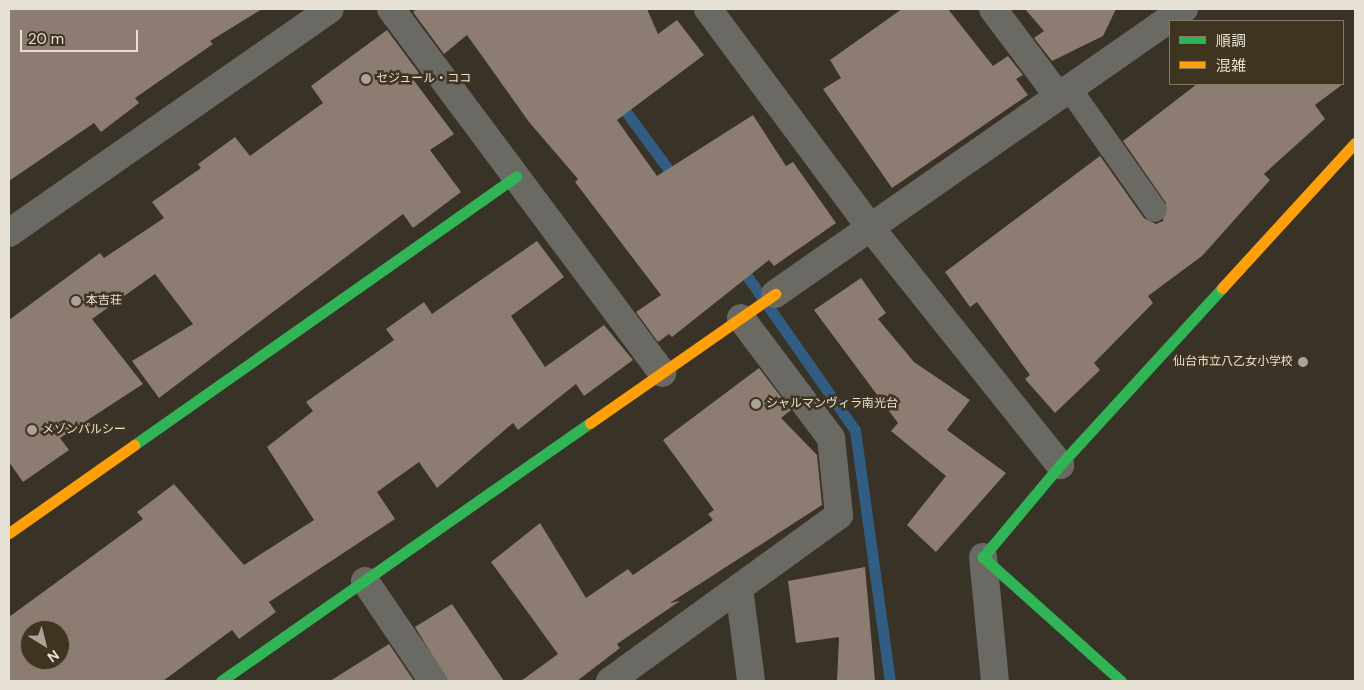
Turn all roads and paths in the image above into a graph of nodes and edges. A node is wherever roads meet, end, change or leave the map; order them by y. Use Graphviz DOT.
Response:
graph roads {
  1 [pos="330,9"];
  2 [pos="390,9"];
  3 [pos="708,9"];
  4 [pos="993,9"];
  5 [pos="1184,9"];
  6 [pos="1064,92"];
  7 [pos="1355,143"];
  8 [pos="516,177"];
  9 [pos="1155,210"];
  10 [pos="870,227"];
  11 [pos="9,233"];
  12 [pos="758,306"];
  13 [pos="662,373"];
  14 [pos="1060,466"];
  15 [pos="9,532"];
  16 [pos="983,556"];
  17 [pos="364,581"];
  18 [pos="739,588"];
  19 [pos="221,681"];
  20 [pos="433,681"];
  21 [pos="610,681"];
  22 [pos="751,681"];
  23 [pos="995,681"];
  24 [pos="1122,681"];
  1 -- 11 [label="street"];
  2 -- 8 [label="street"];
  3 -- 10 [label="street"];
  4 -- 6 [label="street"];
  5 -- 6 [label="street"];
  6 -- 9 [label="lane"];
  6 -- 10 [label="street"];
  7 -- 14 [label="street"];
  8 -- 13 [label="street"];
  8 -- 15 [label="street"];
  10 -- 12 [label="street"];
  10 -- 14 [label="street"];
  12 -- 13 [label="street"];
  12 -- 18 [label="street"];
  13 -- 17 [label="street"];
  14 -- 16 [label="street"];
  16 -- 23 [label="street"];
  16 -- 24 [label="street"];
  17 -- 19 [label="street"];
  17 -- 20 [label="street"];
  18 -- 21 [label="street"];
  18 -- 22 [label="street"];
}
